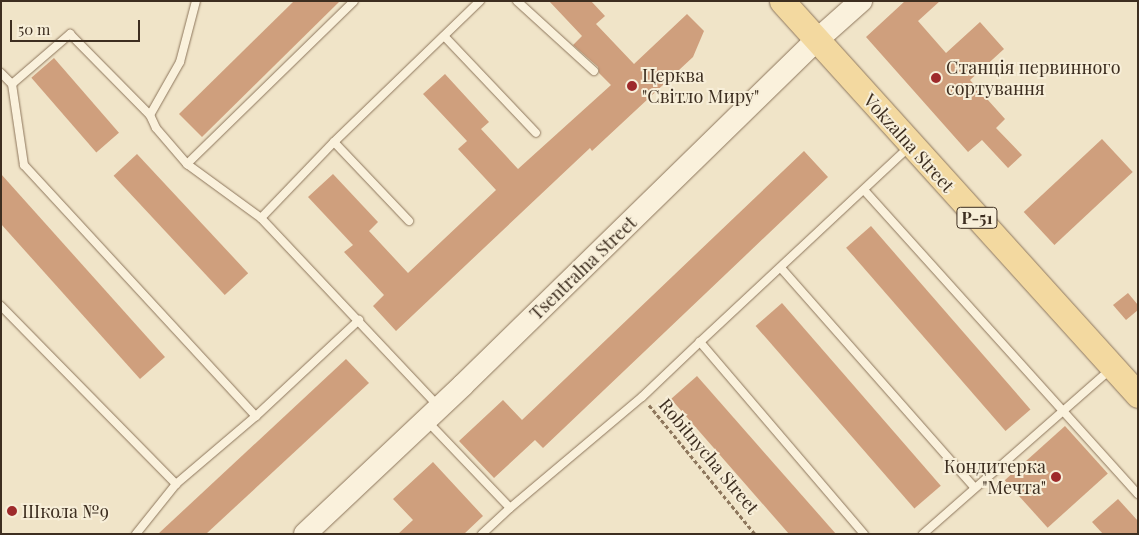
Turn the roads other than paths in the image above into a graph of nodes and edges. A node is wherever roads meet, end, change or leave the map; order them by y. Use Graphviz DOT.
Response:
graph roads {
  1 [pos="196,1"];
  2 [pos="354,1"];
  3 [pos="480,1"];
  4 [pos="517,1"];
  5 [pos="782,1"];
  6 [pos="860,1"];
  7 [pos="445,37"];
  8 [pos="817,40"];
  9 [pos="594,71"];
  10 [pos="1,72"];
  11 [pos="12,84"];
  12 [pos="150,115"];
  13 [pos="536,133"];
  14 [pos="334,142"];
  15 [pos="910,146"];
  16 [pos="188,164"];
  17 [pos="864,190"];
  18 [pos="261,218"];
  19 [pos="409,222"];
  20 [pos="781,268"];
  21 [pos="1,306"];
  22 [pos="359,320"];
  23 [pos="700,342"];
  24 [pos="1112,368"];
  25 [pos="1138,395"];
  26 [pos="1062,410"];
  27 [pos="432,414"];
  28 [pos="256,416"];
  29 [pos="176,484"];
  30 [pos="975,488"];
  31 [pos="1138,494"];
  32 [pos="510,508"];
  33 [pos="136,534"];
  34 [pos="305,534"];
  35 [pos="482,534"];
  36 [pos="864,534"];
  37 [pos="922,534"];
  1 -- 12 [label="lane"];
  2 -- 16 [label="lane"];
  3 -- 7 [label="lane"];
  4 -- 9 [label="lane"];
  5 -- 8 [label="main road, Vokzalna Street / Р-51"];
  6 -- 8 [label="street, Tsentralna Street"];
  7 -- 13 [label="lane"];
  7 -- 14 [label="lane"];
  8 -- 15 [label="main road, Vokzalna Street / Р-51"];
  8 -- 27 [label="street, Tsentralna Street"];
  10 -- 11 [label="lane"];
  11 -- 12 [label="lane"];
  11 -- 28 [label="lane"];
  12 -- 16 [label="lane"];
  14 -- 18 [label="lane"];
  14 -- 19 [label="lane"];
  15 -- 17 [label="lane"];
  15 -- 24 [label="main road, Vokzalna Street / Р-51"];
  16 -- 18 [label="lane"];
  17 -- 20 [label="lane"];
  17 -- 26 [label="lane"];
  18 -- 22 [label="lane"];
  20 -- 23 [label="lane"];
  20 -- 30 [label="lane"];
  21 -- 29 [label="lane"];
  22 -- 27 [label="lane"];
  22 -- 28 [label="lane"];
  23 -- 32 [label="lane"];
  23 -- 36 [label="lane"];
  24 -- 25 [label="main road, Vokzalna Street / Р-51"];
  24 -- 26 [label="lane"];
  26 -- 30 [label="lane"];
  26 -- 31 [label="lane"];
  27 -- 32 [label="lane"];
  27 -- 34 [label="street, Tsentralna Street"];
  28 -- 29 [label="lane"];
  29 -- 33 [label="lane"];
  30 -- 37 [label="lane"];
  32 -- 35 [label="lane"];
}
